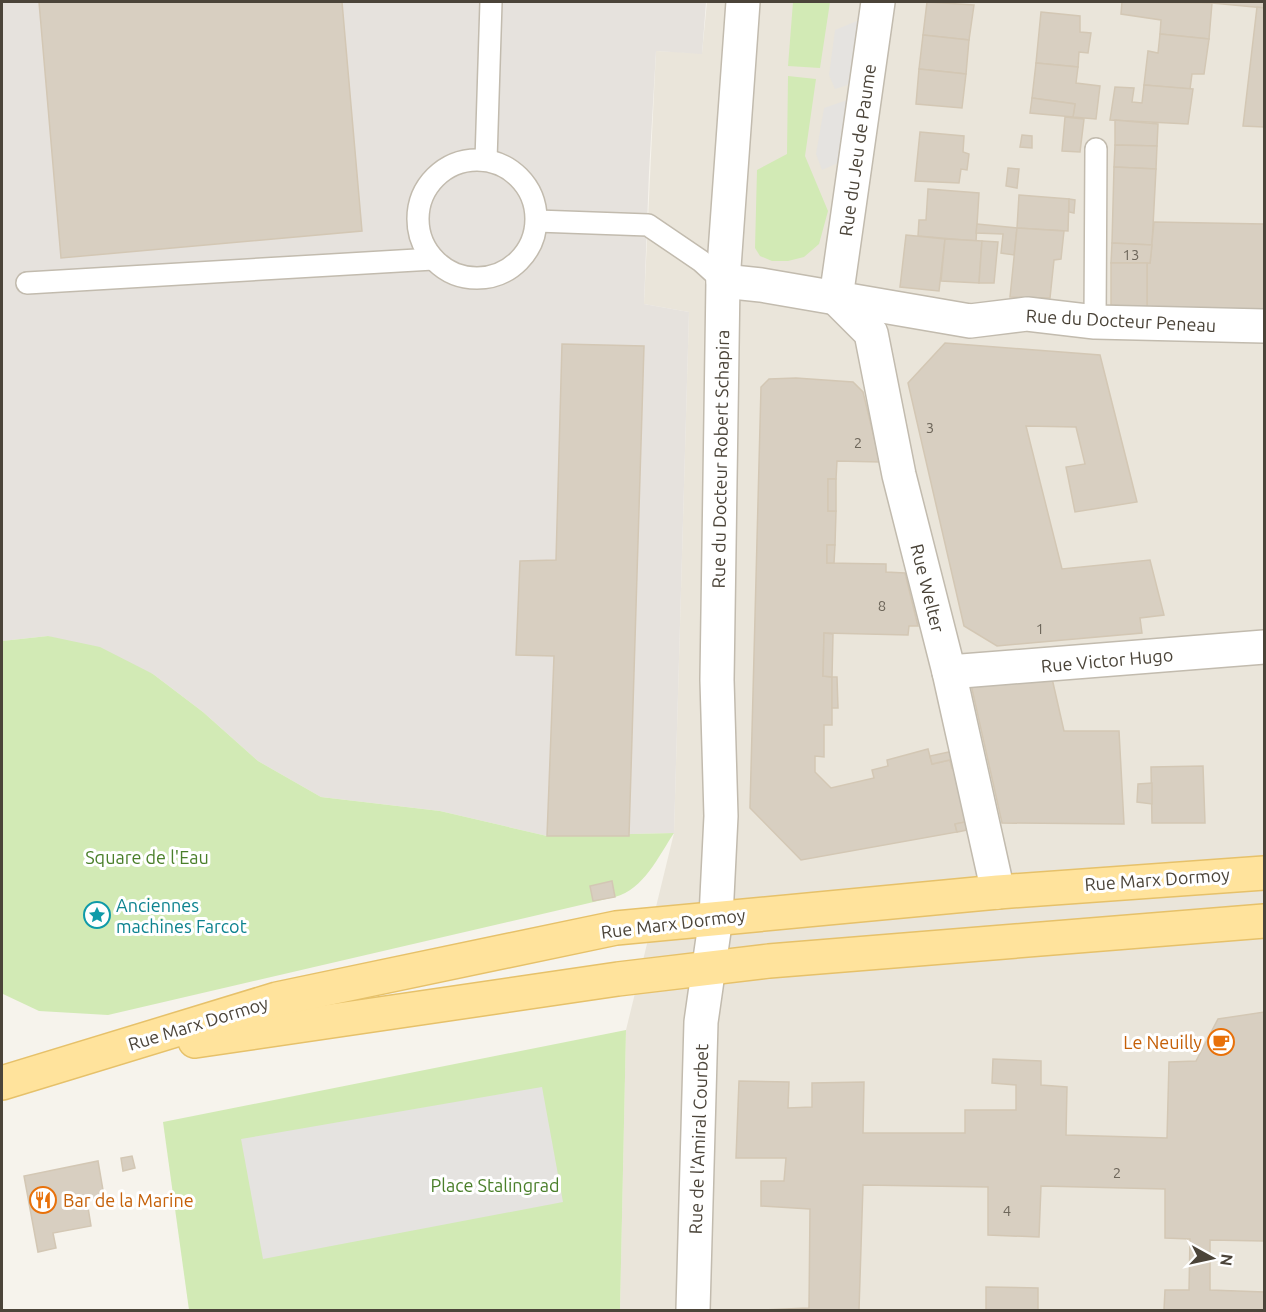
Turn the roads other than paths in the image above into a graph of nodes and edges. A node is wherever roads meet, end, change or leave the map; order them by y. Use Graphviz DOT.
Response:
graph roads {
  1 [pos="491,2"];
  2 [pos="743,2"];
  3 [pos="878,2"];
  4 [pos="1096,149"];
  5 [pos="486,160"];
  6 [pos="537,221"];
  7 [pos="433,259"];
  8 [pos="723,281"];
  9 [pos="27,283"];
  10 [pos="836,298"];
  11 [pos="1095,322"];
  12 [pos="1264,326"];
  13 [pos="1264,647"];
  14 [pos="949,672"];
  15 [pos="1264,873"];
  16 [pos="998,892"];
  17 [pos="716,917"];
  18 [pos="1264,921"];
  19 [pos="709,968"];
  20 [pos="95,1055"];
  21 [pos="2,1083"];
  22 [pos="693,1311"];
  1 -- 5 [label="lane"];
  2 -- 8 [label="street, Rue du Docteur Robert Schapira"];
  3 -- 10 [label="street, Rue du Jeu de Paume"];
  4 -- 11 [label="lane"];
  5 -- 6 [label="lane"];
  5 -- 7 [label="lane"];
  6 -- 7 [label="lane"];
  6 -- 8 [label="lane"];
  7 -- 9 [label="lane"];
  8 -- 10 [label="street, Rue du Docteur Peneau"];
  8 -- 17 [label="street, Rue du Docteur Robert Schapira"];
  10 -- 11 [label="street, Rue du Docteur Peneau"];
  10 -- 14 [label="street, Rue Welter"];
  11 -- 12 [label="street, Rue du Docteur Peneau"];
  13 -- 14 [label="street, Rue Victor Hugo"];
  14 -- 16 [label="street, Rue Welter"];
  15 -- 16 [label="main road, Rue Marx Dormoy"];
  16 -- 17 [label="main road, Rue Marx Dormoy"];
  17 -- 19 [label="street, Rue du Docteur Robert Schapira"];
  17 -- 20 [label="main road, Rue Marx Dormoy"];
  18 -- 19 [label="main road, Rue Marx Dormoy"];
  19 -- 20 [label="main road, Rue Marx Dormoy"];
  19 -- 22 [label="street, Rue de l'Amiral Courbet"];
  20 -- 21 [label="main road, Rue Marx Dormoy"];
}
